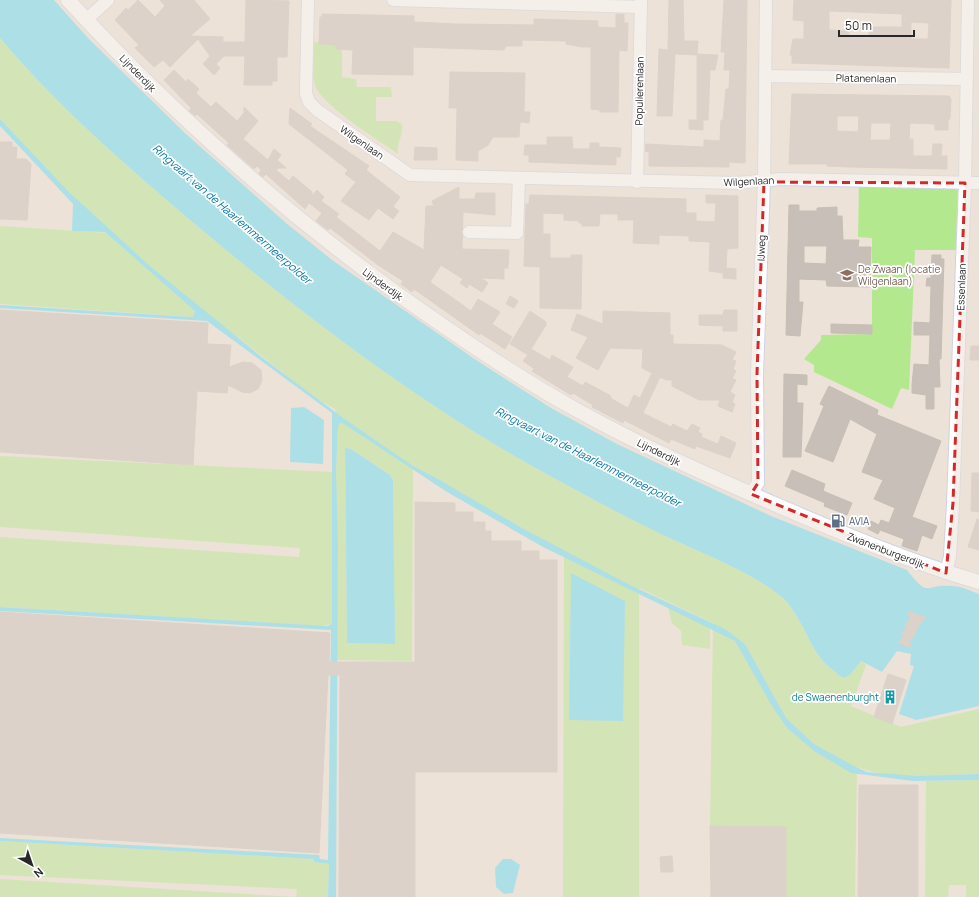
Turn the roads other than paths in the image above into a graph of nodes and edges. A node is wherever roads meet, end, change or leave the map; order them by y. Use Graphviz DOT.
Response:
graph roads {
  1 [pos="68,0"];
  2 [pos="108,0"];
  3 [pos="308,0"];
  4 [pos="393,0"];
  5 [pos="766,0"];
  6 [pos="968,0"];
  7 [pos="641,4"];
  8 [pos="86,20"];
  9 [pos="765,76"];
  10 [pos="967,79"];
  11 [pos="519,178"];
  12 [pos="637,182"];
  13 [pos="764,182"];
  14 [pos="965,183"];
  15 [pos="979,183"];
  16 [pos="469,232"];
  17 [pos="751,494"];
  18 [pos="946,573"];
  19 [pos="979,582"];
  1 -- 8 [label="street, Lijnderdijk"];
  2 -- 8 [label="street"];
  3 -- 11 [label="street, Wilgenlaan"];
  4 -- 7 [label="street"];
  5 -- 9 [label="street, IJweg"];
  6 -- 10 [label="street, Essenlaan"];
  7 -- 12 [label="street, Populierenlaan"];
  8 -- 17 [label="street, Lijnderdijk"];
  9 -- 10 [label="street, Platanenlaan"];
  9 -- 13 [label="street, IJweg"];
  10 -- 14 [label="street, Essenlaan"];
  11 -- 12 [label="street, Wilgenlaan"];
  11 -- 16 [label="street"];
  12 -- 13 [label="street, Wilgenlaan"];
  13 -- 14 [label="street, Wilgenlaan"];
  13 -- 17 [label="street, IJweg"];
  14 -- 15 [label="street, Wilgenlaan"];
  14 -- 18 [label="street, Essenlaan"];
  17 -- 18 [label="street, Zwanenburgerdijk"];
  18 -- 19 [label="street, Zwanenburgerdijk"];
}
